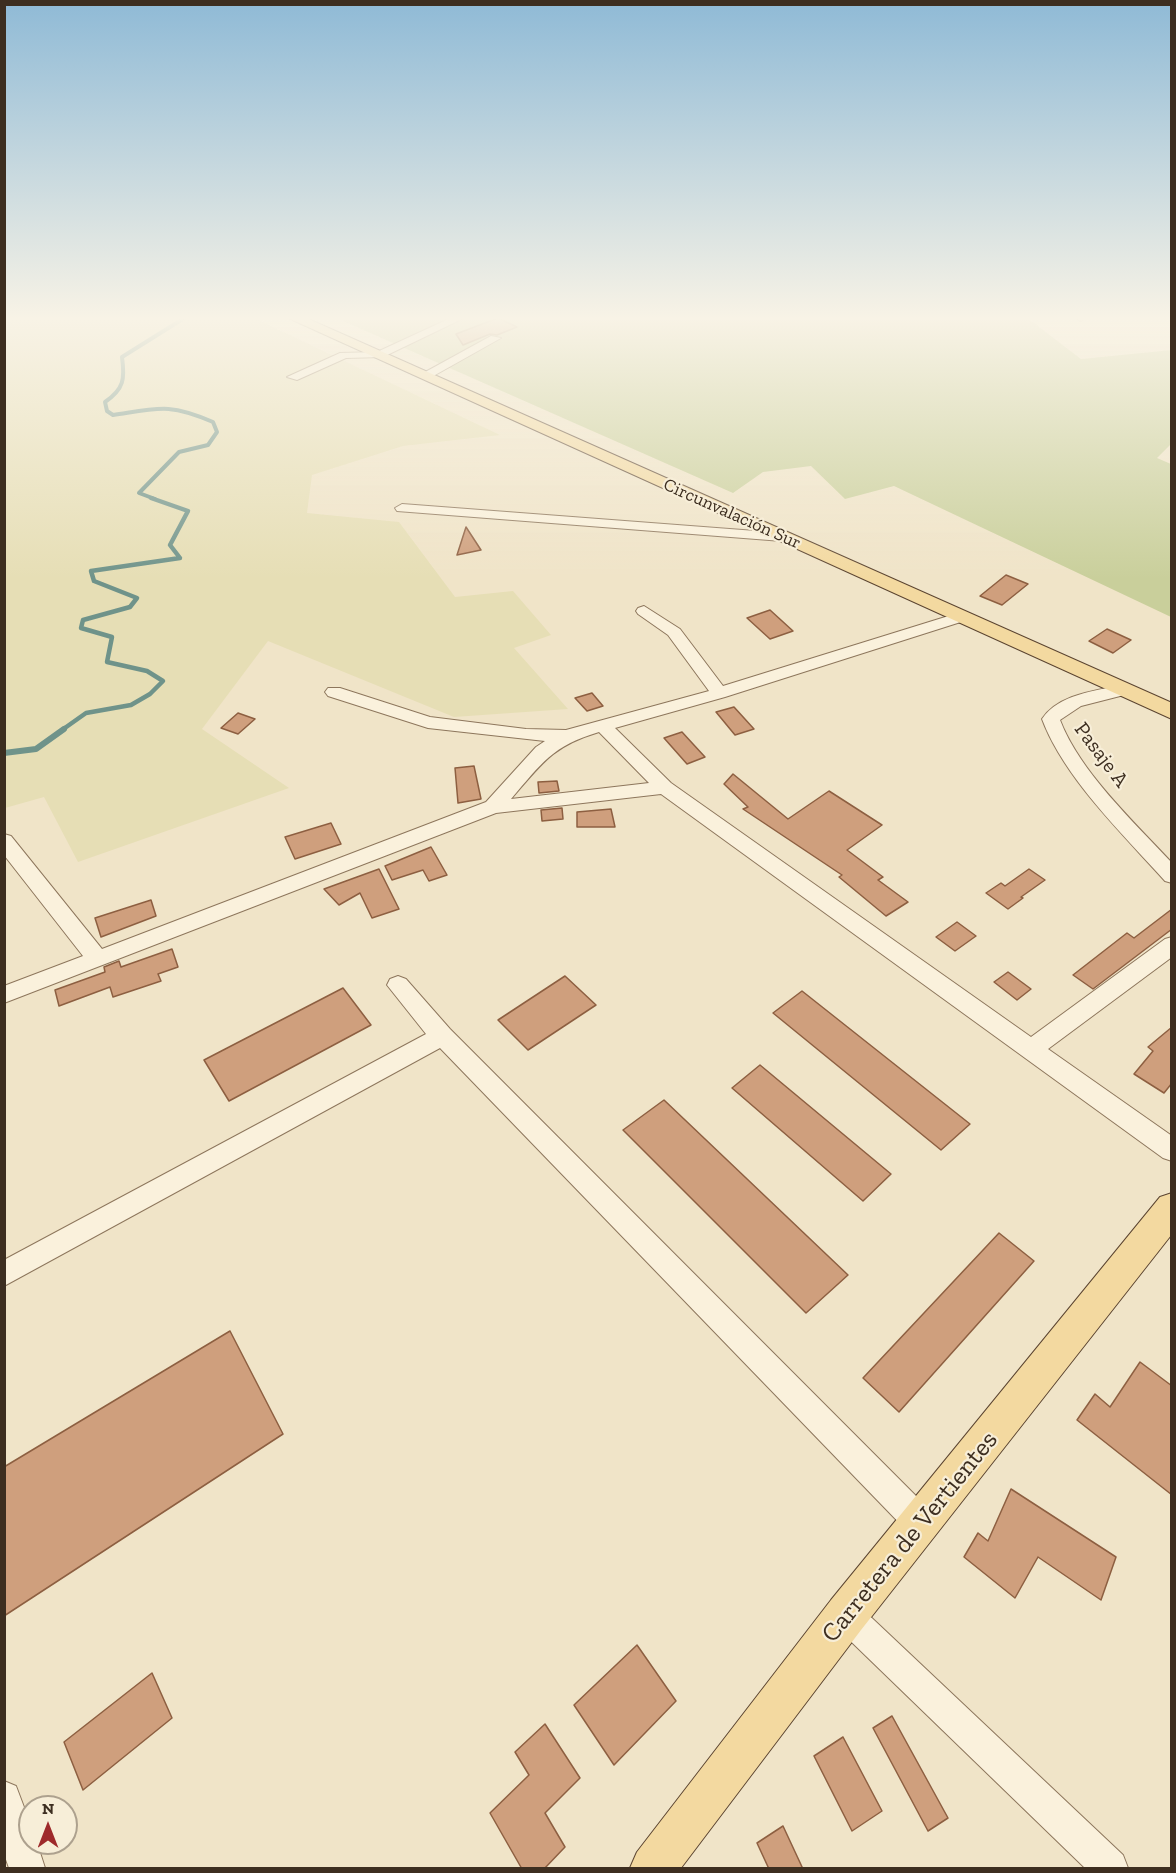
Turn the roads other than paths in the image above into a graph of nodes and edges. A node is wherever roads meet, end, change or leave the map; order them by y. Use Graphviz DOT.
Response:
graph roads {
  1 [pos="487,404"];
  2 [pos="402,508"];
  3 [pos="782,537"];
  4 [pos="644,611"];
  5 [pos="961,617"];
  6 [pos="1122,690"];
  7 [pos="334,692"];
  8 [pos="719,693"];
  9 [pos="1172,712"];
  10 [pos="604,727"];
  11 [pos="566,736"];
  12 [pos="664,787"];
  13 [pos="493,807"];
  14 [pos="4,842"];
  15 [pos="1172,876"];
  16 [pos="1172,945"];
  17 [pos="98,959"];
  18 [pos="398,985"];
  19 [pos="4,995"];
  20 [pos="442,1036"];
  21 [pos="1031,1049"];
  22 [pos="1172,1150"];
  23 [pos="1172,1208"];
  24 [pos="4,1274"];
  25 [pos="921,1523"];
  26 [pos="846,1615"];
  27 [pos="4,1798"];
  28 [pos="27,1869"];
  29 [pos="653,1869"];
  30 [pos="1110,1869"];
  1 -- 3 [label="main road, Circunvalación Sur"];
  2 -- 3 [label="street"];
  3 -- 5 [label="main road, Circunvalación Sur"];
  4 -- 8 [label="street"];
  5 -- 6 [label="main road, Circunvalación Sur"];
  5 -- 8 [label="street"];
  6 -- 9 [label="main road, Circunvalación Sur"];
  6 -- 15 [label="street, Pasaje A"];
  7 -- 11 [label="street"];
  8 -- 10 [label="street"];
  10 -- 11 [label="street"];
  10 -- 12 [label="street"];
  11 -- 13 [label="street"];
  12 -- 13 [label="street"];
  12 -- 21 [label="street"];
  13 -- 17 [label="street"];
  14 -- 17 [label="street"];
  16 -- 21 [label="street"];
  17 -- 19 [label="street"];
  18 -- 20 [label="street"];
  20 -- 24 [label="street"];
  20 -- 25 [label="street"];
  21 -- 22 [label="street"];
  23 -- 25 [label="main road, Carretera de Vertientes"];
  25 -- 26 [label="main road, Carretera de Vertientes"];
  26 -- 29 [label="main road, Carretera de Vertientes"];
  26 -- 30 [label="street"];
  27 -- 28 [label="street"];
}
